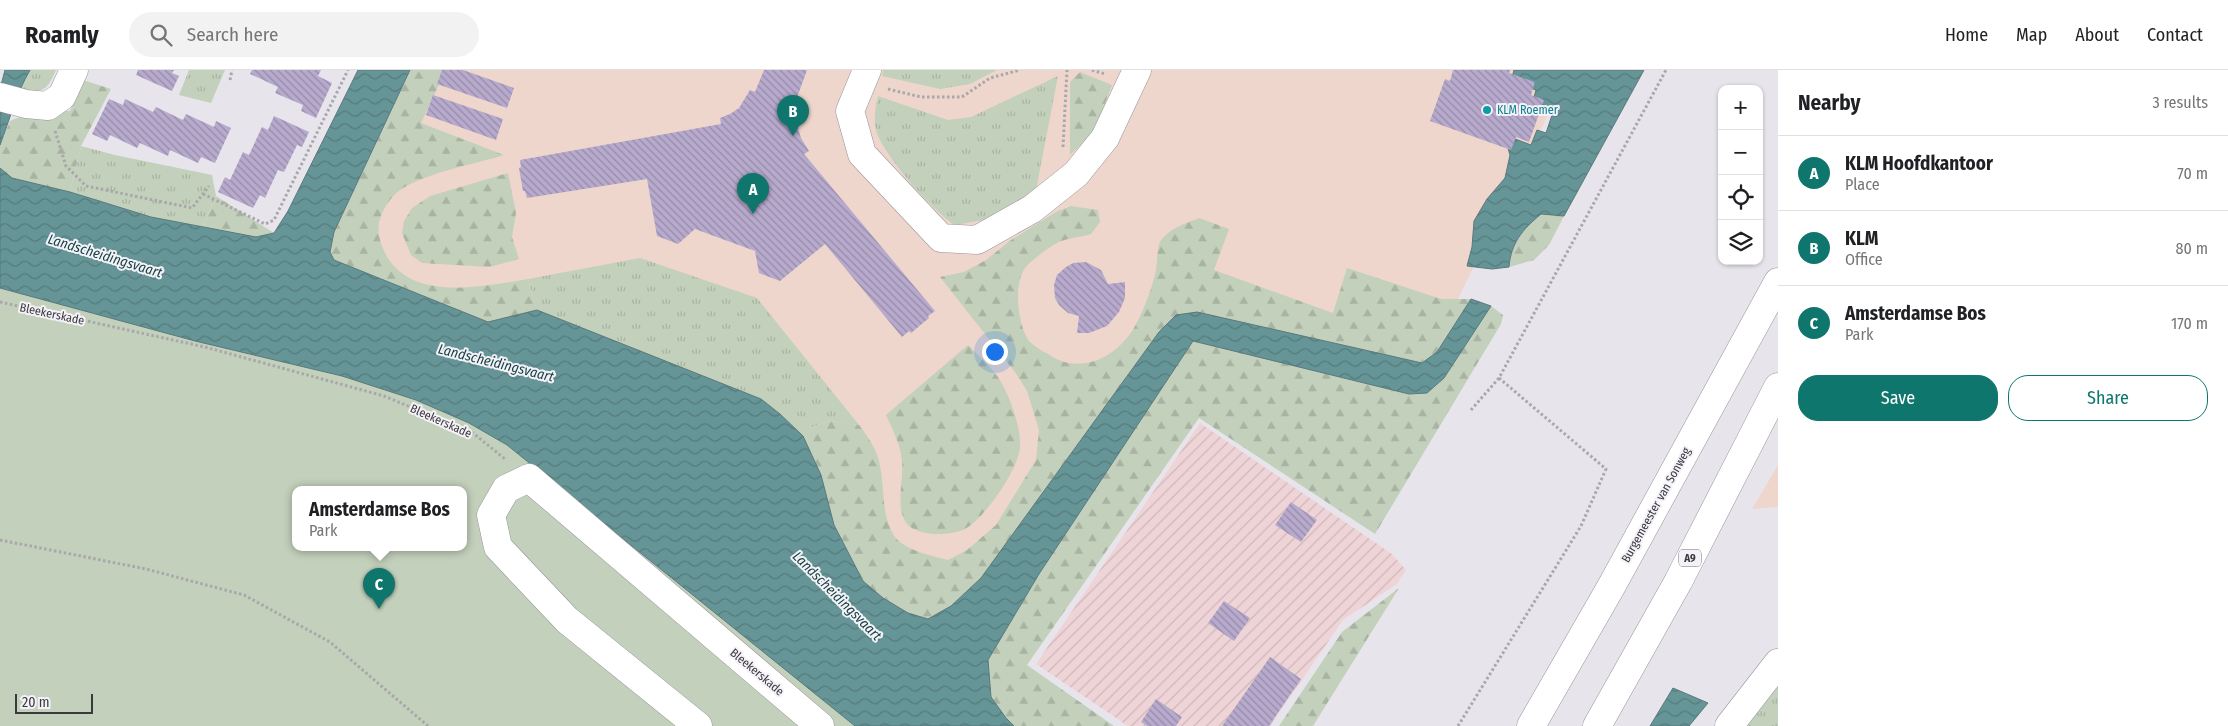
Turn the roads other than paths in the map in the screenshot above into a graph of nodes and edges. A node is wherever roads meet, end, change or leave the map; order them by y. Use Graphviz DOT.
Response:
graph roads {
  1 [pos="74,70"];
  2 [pos="1137,70"];
  3 [pos="865,76"];
  4 [pos="0,97"];
  5 [pos="1778,282"];
  6 [pos="1778,387"];
  7 [pos="1778,663"];
  8 [pos="698,726"];
  9 [pos="820,726"];
  10 [pos="1531,726"];
  11 [pos="1597,726"];
  12 [pos="1729,726"];
  1 -- 4 [label="main road"];
  2 -- 3 [label="main road"];
  5 -- 10 [label="main road, Burgemeester van Sonweg"];
  6 -- 11 [label="main road, A9"];
  7 -- 12 [label="main road"];
  8 -- 9 [label="main road, Bleekerskade"];
}
